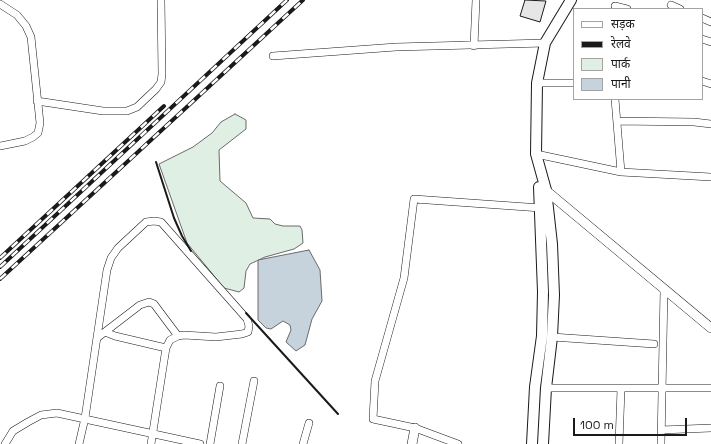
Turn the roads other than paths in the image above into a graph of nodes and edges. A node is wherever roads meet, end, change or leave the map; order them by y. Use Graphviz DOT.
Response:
graph roads {
  1 [pos="161,0"];
  2 [pos="476,0"];
  3 [pos="571,0"];
  4 [pos="0,4"];
  5 [pos="615,6"];
  6 [pos="622,8"];
  7 [pos="545,43"];
  8 [pos="474,46"];
  9 [pos="273,56"];
  10 [pos="537,83"];
  11 [pos="573,83"];
  12 [pos="615,100"];
  13 [pos="38,101"];
  14 [pos="617,121"];
  15 [pos="711,124"];
  16 [pos="0,146"];
  17 [pos="536,154"];
  18 [pos="621,172"];
  19 [pos="711,177"];
  20 [pos="543,188"];
  21 [pos="541,208"];
  22 [pos="664,290"];
  23 [pos="711,328"];
  24 [pos="105,332"];
  25 [pos="178,336"];
  26 [pos="552,337"];
  27 [pos="97,338"];
  28 [pos="654,344"];
  29 [pos="166,348"];
  30 [pos="254,381"];
  31 [pos="220,386"];
  32 [pos="663,387"];
  33 [pos="546,388"];
  34 [pos="711,388"];
  35 [pos="621,389"];
  36 [pos="85,418"];
  37 [pos="309,424"];
  38 [pos="415,428"];
  39 [pos="711,428"];
  40 [pos="661,430"];
  41 [pos="152,433"];
  42 [pos="5,444"];
  43 [pos="79,444"];
  44 [pos="151,444"];
  45 [pos="200,444"];
  46 [pos="210,444"];
  47 [pos="242,444"];
  48 [pos="303,444"];
  49 [pos="412,444"];
  50 [pos="458,444"];
  51 [pos="532,444"];
  52 [pos="543,444"];
  53 [pos="619,444"];
  54 [pos="661,444"];
  1 -- 13 [label="street"];
  2 -- 8 [label="street"];
  3 -- 7 [label="main road"];
  4 -- 13 [label="street"];
  5 -- 6 [label="street"];
  7 -- 8 [label="street"];
  7 -- 10 [label="main road"];
  8 -- 9 [label="street"];
  10 -- 11 [label="street"];
  10 -- 17 [label="main road"];
  12 -- 14 [label="street"];
  13 -- 16 [label="street"];
  14 -- 15 [label="street"];
  14 -- 18 [label="street"];
  17 -- 18 [label="street"];
  17 -- 20 [label="main road"];
  18 -- 19 [label="street"];
  20 -- 21 [label="main road"];
  20 -- 22 [label="street"];
  20 -- 26 [label="main road"];
  21 -- 38 [label="street"];
  21 -- 51 [label="main road"];
  22 -- 23 [label="street"];
  22 -- 32 [label="street"];
  24 -- 25 [label="street"];
  24 -- 27 [label="street"];
  24 -- 29 [label="street"];
  25 -- 27 [label="street"];
  25 -- 29 [label="street"];
  26 -- 28 [label="street"];
  26 -- 33 [label="main road"];
  27 -- 36 [label="street"];
  29 -- 41 [label="street"];
  30 -- 47 [label="street"];
  31 -- 46 [label="street"];
  32 -- 34 [label="street"];
  32 -- 35 [label="street"];
  32 -- 40 [label="street"];
  33 -- 35 [label="street"];
  33 -- 52 [label="main road"];
  35 -- 53 [label="street"];
  36 -- 41 [label="street"];
  36 -- 42 [label="street"];
  36 -- 43 [label="street"];
  37 -- 48 [label="street"];
  38 -- 49 [label="street"];
  38 -- 50 [label="street"];
  39 -- 40 [label="street"];
  40 -- 54 [label="street"];
  41 -- 44 [label="street"];
  41 -- 45 [label="street"];
}
